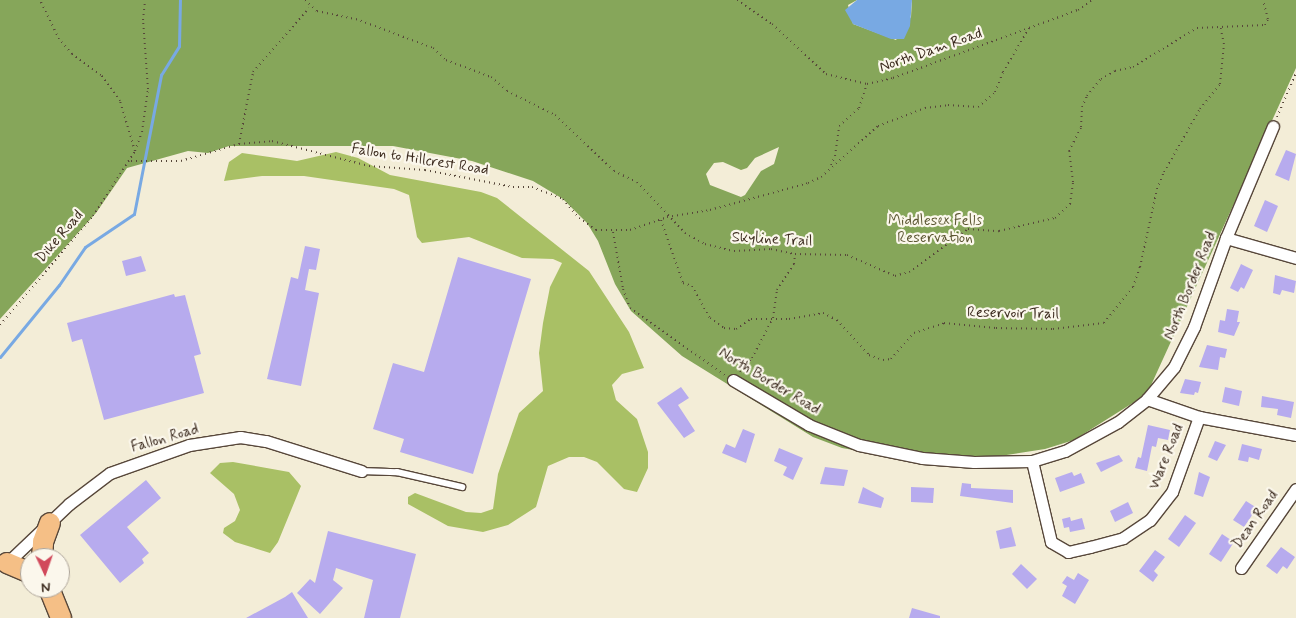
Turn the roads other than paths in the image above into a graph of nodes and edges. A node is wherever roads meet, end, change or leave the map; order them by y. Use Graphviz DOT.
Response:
graph roads {
  1 [pos="1273,126"];
  2 [pos="1226,238"];
  3 [pos="1296,258"];
  4 [pos="733,380"];
  5 [pos="1147,399"];
  6 [pos="1199,417"];
  7 [pos="1296,435"];
  8 [pos="1032,461"];
  9 [pos="361,471"];
  10 [pos="462,487"];
  11 [pos="1296,489"];
  12 [pos="50,523"];
  13 [pos="43,548"];
  14 [pos="7,563"];
  15 [pos="1241,568"];
  16 [pos="20,569"];
  17 [pos="52,598"];
  18 [pos="62,618"];
  1 -- 2 [label="street, North Border Road"];
  2 -- 3 [label="street"];
  2 -- 5 [label="street, North Border Road"];
  4 -- 8 [label="street, North Border Road"];
  5 -- 6 [label="street"];
  5 -- 8 [label="street, North Border Road"];
  6 -- 7 [label="street"];
  6 -- 8 [label="street, Ware Road"];
  9 -- 10 [label="lane"];
  9 -- 12 [label="street, Fallon Road"];
  11 -- 15 [label="street, Dean Road"];
  12 -- 13 [label="highway"];
  12 -- 14 [label="street, Fallon Road"];
  14 -- 16 [label="highway"];
  17 -- 18 [label="highway"];
}
